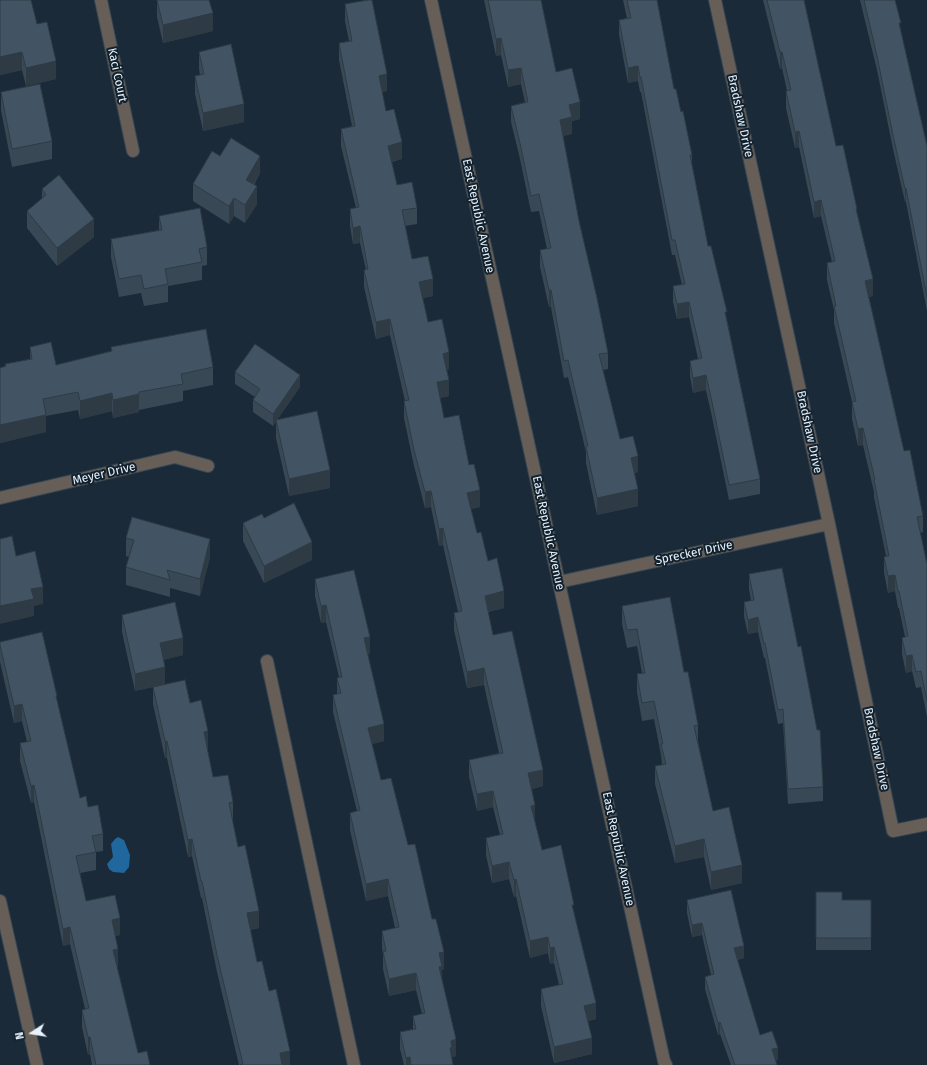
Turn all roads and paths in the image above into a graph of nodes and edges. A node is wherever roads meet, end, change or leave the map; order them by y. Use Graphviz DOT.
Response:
graph roads {
  1 [pos="101,0"];
  2 [pos="431,0"];
  3 [pos="715,0"];
  4 [pos="133,151"];
  5 [pos="208,466"];
  6 [pos="0,498"];
  7 [pos="829,524"];
  8 [pos="559,582"];
  9 [pos="267,661"];
  10 [pos="927,824"];
  11 [pos="0,901"];
  12 [pos="36,1065"];
  13 [pos="354,1065"];
  14 [pos="666,1065"];
  1 -- 4 [label="street, Kaci Court"];
  2 -- 8 [label="street, East Republic Avenue"];
  3 -- 7 [label="street, Bradshaw Drive"];
  5 -- 6 [label="street, Meyer Drive"];
  7 -- 8 [label="street, Sprecker Drive"];
  7 -- 10 [label="street, Bradshaw Drive"];
  8 -- 14 [label="street, East Republic Avenue"];
  9 -- 13 [label="street"];
  11 -- 12 [label="street"];
}
